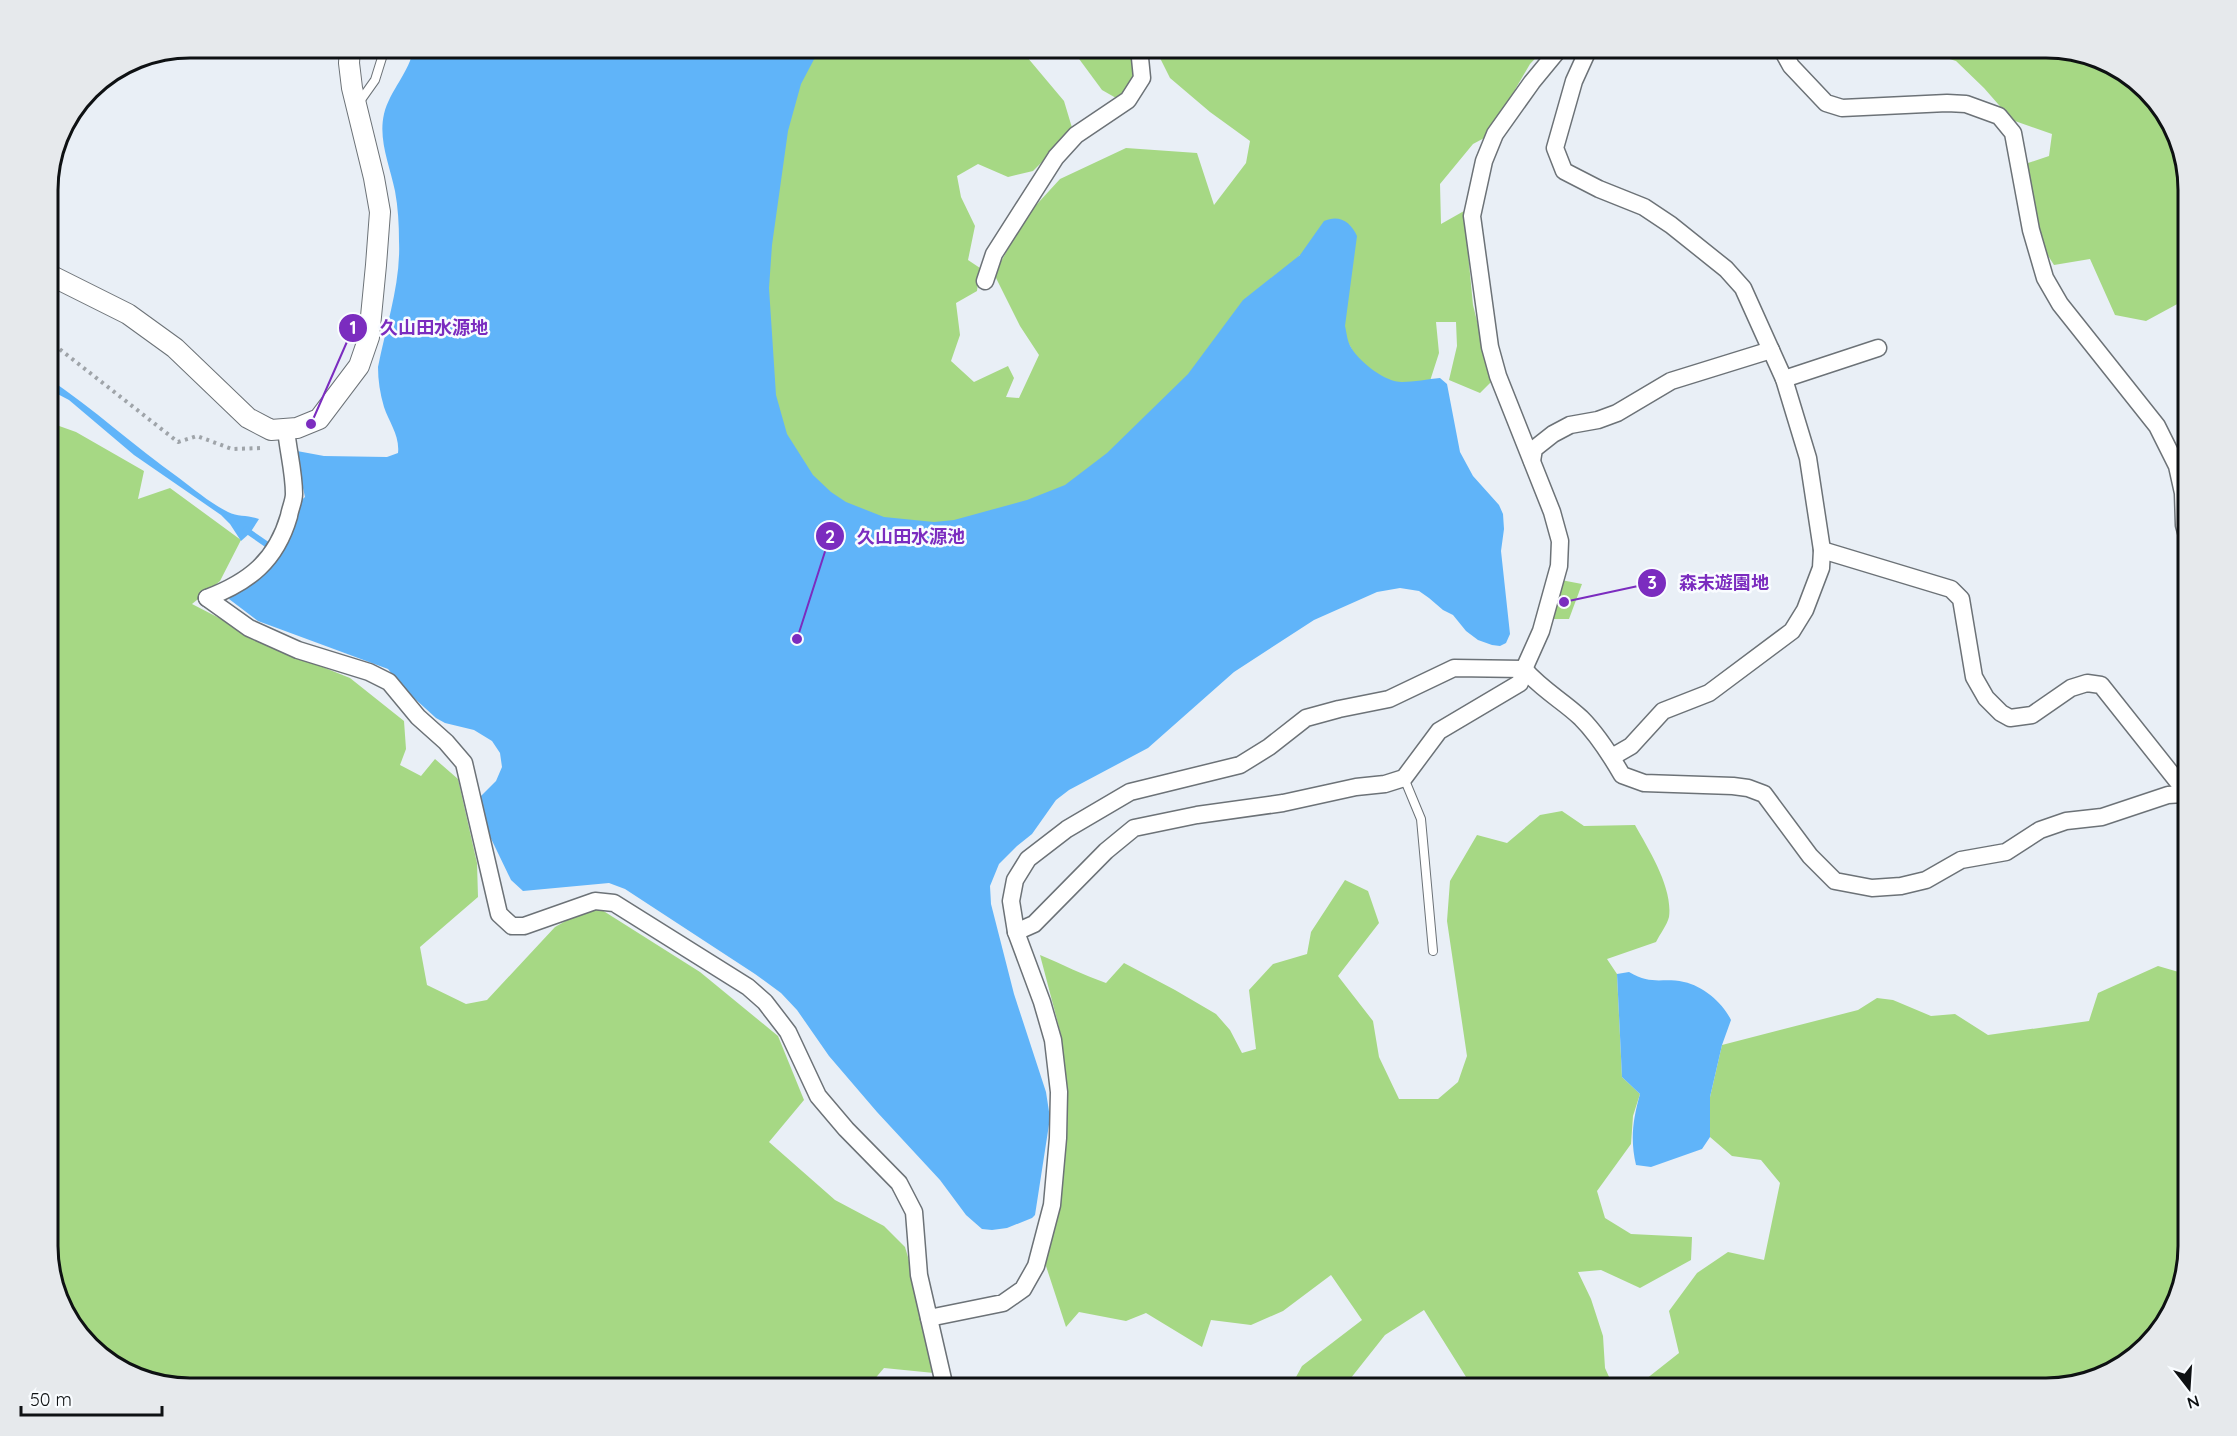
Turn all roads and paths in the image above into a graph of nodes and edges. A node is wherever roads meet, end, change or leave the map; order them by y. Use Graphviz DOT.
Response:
graph roads {
  1 [pos="1140,58"];
  2 [pos="1552,58"];
  3 [pos="1584,58"];
  4 [pos="1787,58"];
  5 [pos="350,59"];
  6 [pos="382,59"];
  7 [pos="356,106"];
  8 [pos="59,280"];
  9 [pos="985,281"];
  10 [pos="1878,348"];
  11 [pos="59,349"];
  12 [pos="1771,350"];
  13 [pos="1784,379"];
  14 [pos="287,437"];
  15 [pos="1532,461"];
  16 [pos="2178,471"];
  17 [pos="1822,550"];
  18 [pos="1524,669"];
  19 [pos="1612,757"];
  20 [pos="1404,778"];
  21 [pos="2178,782"];
  22 [pos="2178,796"];
  23 [pos="1016,932"];
  24 [pos="1433,951"];
  25 [pos="929,1318"];
  26 [pos="943,1378"];
  1 -- 9 [label="street"];
  2 -- 15 [label="street"];
  3 -- 12 [label="street"];
  4 -- 16 [label="street"];
  5 -- 7 [label="street"];
  6 -- 7 [label="lane"];
  7 -- 14 [label="street"];
  8 -- 14 [label="street"];
  10 -- 13 [label="street"];
  11 -- 14 [label="path"];
  12 -- 13 [label="street"];
  12 -- 15 [label="street"];
  13 -- 17 [label="street"];
  14 -- 25 [label="street"];
  15 -- 18 [label="street"];
  17 -- 19 [label="street"];
  17 -- 21 [label="street"];
  18 -- 19 [label="street"];
  18 -- 20 [label="street"];
  18 -- 23 [label="street"];
  19 -- 22 [label="street"];
  20 -- 23 [label="street"];
  20 -- 24 [label="lane"];
  23 -- 25 [label="street"];
  25 -- 26 [label="street"];
}
